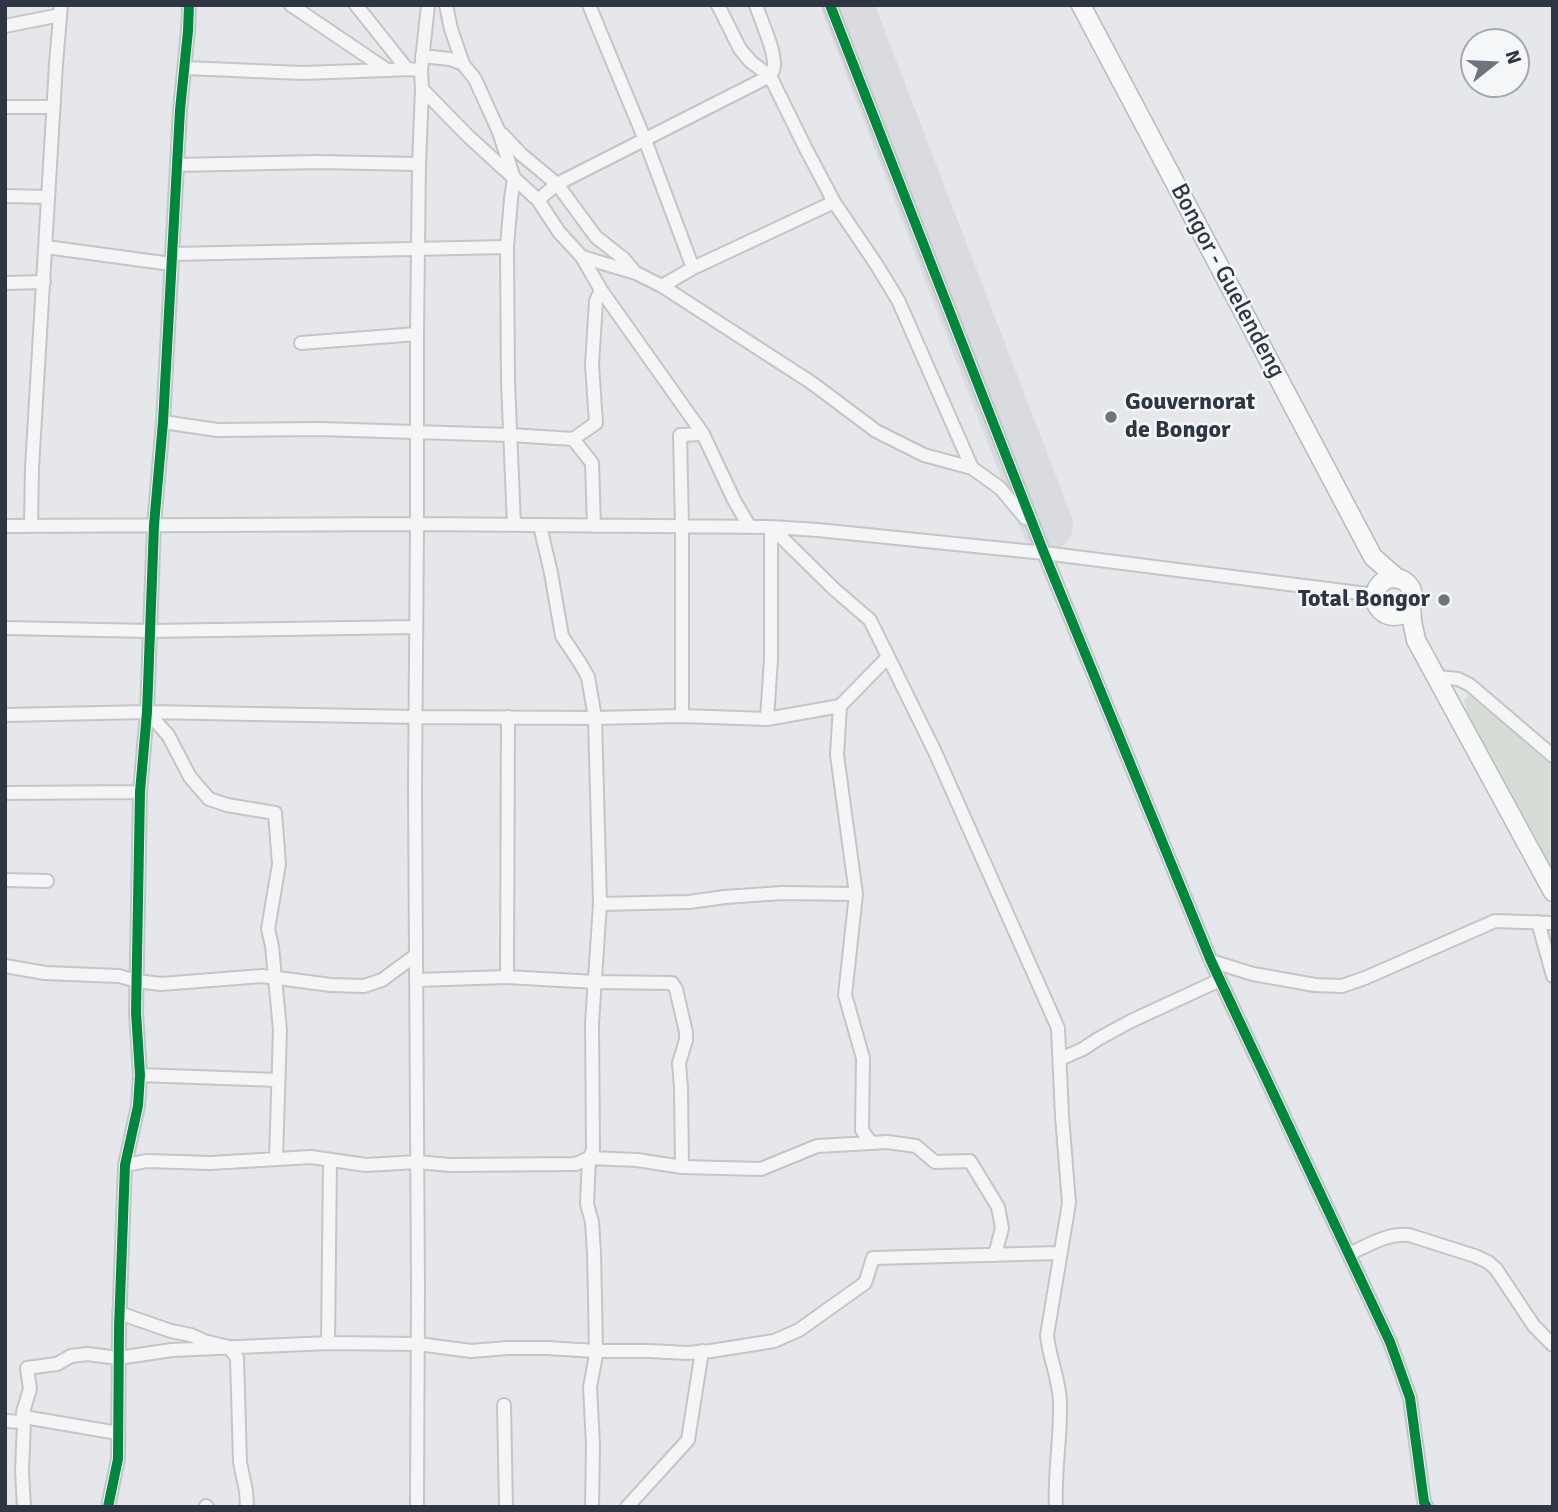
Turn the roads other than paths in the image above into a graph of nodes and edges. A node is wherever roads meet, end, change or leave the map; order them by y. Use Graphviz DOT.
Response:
graph roads {
  1 [pos="189,5"];
  2 [pos="291,5"];
  3 [pos="356,5"];
  4 [pos="428,5"];
  5 [pos="446,5"];
  6 [pos="589,5"];
  7 [pos="718,5"];
  8 [pos="756,5"];
  9 [pos="830,5"];
  10 [pos="1082,5"];
  11 [pos="61,10"];
  12 [pos="5,26"];
  13 [pos="422,57"];
  14 [pos="463,64"];
  15 [pos="185,68"];
  16 [pos="407,69"];
  17 [pos="387,70"];
  18 [pos="421,70"];
  19 [pos="770,76"];
  20 [pos="422,89"];
  21 [pos="5,107"];
  22 [pos="54,107"];
  23 [pos="499,132"];
  24 [pos="645,140"];
  25 [pos="419,164"];
  26 [pos="177,165"];
  27 [pos="514,178"];
  28 [pos="557,184"];
  29 [pos="5,196"];
  30 [pos="48,197"];
  31 [pos="538,200"];
  32 [pos="834,202"];
  33 [pos="46,247"];
  34 [pos="507,247"];
  35 [pos="418,249"];
  36 [pos="582,257"];
  37 [pos="172,259"];
  38 [pos="693,268"];
  39 [pos="636,273"];
  40 [pos="44,282"];
  41 [pos="5,283"];
  42 [pos="662,286"];
  43 [pos="601,290"];
  44 [pos="417,334"];
  45 [pos="302,343"];
  46 [pos="163,422"];
  47 [pos="416,433"];
  48 [pos="704,434"];
  49 [pos="510,435"];
  50 [pos="573,439"];
  51 [pos="972,468"];
  52 [pos="417,524"];
  53 [pos="154,525"];
  54 [pos="514,525"];
  55 [pos="5,526"];
  56 [pos="31,526"];
  57 [pos="540,526"];
  58 [pos="594,526"];
  59 [pos="682,527"];
  60 [pos="750,527"];
  61 [pos="771,527"];
  62 [pos="1044,553"];
  63 [pos="1373,557"];
  64 [pos="1398,579"];
  65 [pos="1377,591"];
  66 [pos="1411,602"];
  67 [pos="1390,615"];
  68 [pos="416,627"];
  69 [pos="5,628"];
  70 [pos="150,631"];
  71 [pos="1416,640"];
  72 [pos="888,657"];
  73 [pos="1438,677"];
  74 [pos="840,706"];
  75 [pos="147,712"];
  76 [pos="5,715"];
  77 [pos="682,716"];
  78 [pos="415,717"];
  79 [pos="508,717"];
  80 [pos="595,718"];
  81 [pos="766,719"];
  82 [pos="1553,756"];
  83 [pos="140,792"];
  84 [pos="5,793"];
  85 [pos="5,880"];
  86 [pos="47,881"];
  87 [pos="1553,892"];
  88 [pos="856,894"];
  89 [pos="600,905"];
  90 [pos="1538,922"];
  91 [pos="1553,923"];
  92 [pos="416,955"];
  93 [pos="1211,961"];
  94 [pos="5,965"];
  95 [pos="507,976"];
  96 [pos="1553,976"];
  97 [pos="276,978"];
  98 [pos="1220,979"];
  99 [pos="416,980"];
  100 [pos="138,982"];
  101 [pos="595,982"];
  102 [pos="1060,1059"];
  103 [pos="139,1075"];
  104 [pos="278,1080"];
  105 [pos="871,1143"];
  106 [pos="589,1158"];
  107 [pos="276,1159"];
  108 [pos="330,1160"];
  109 [pos="417,1162"];
  110 [pos="125,1166"];
  111 [pos="682,1167"];
  112 [pos="1059,1253"];
  113 [pos="1349,1254"];
  114 [pos="995,1255"];
  115 [pos="119,1312"];
  116 [pos="328,1343"];
  117 [pos="418,1344"];
  118 [pos="1553,1345"];
  119 [pos="229,1347"];
  120 [pos="596,1351"];
  121 [pos="702,1351"];
  122 [pos="118,1358"];
  123 [pos="504,1405"];
  124 [pos="24,1419"];
  125 [pos="5,1421"];
  126 [pos="118,1433"];
  127 [pos="23,1507"];
  128 [pos="108,1507"];
  129 [pos="247,1507"];
  130 [pos="417,1507"];
  131 [pos="506,1507"];
  132 [pos="592,1507"];
  133 [pos="628,1507"];
  134 [pos="1055,1507"];
  135 [pos="1427,1507"];
  1 -- 15 [label="street"];
  2 -- 17 [label="street"];
  3 -- 16 [label="street"];
  4 -- 13 [label="street"];
  5 -- 14 [label="street"];
  6 -- 24 [label="street"];
  7 -- 19 [label="street"];
  8 -- 19 [label="street"];
  9 -- 62 [label="street"];
  10 -- 63 [label="highway, Bongor - Guelendeng"];
  11 -- 12 [label="street"];
  11 -- 22 [label="street"];
  13 -- 14 [label="street"];
  13 -- 18 [label="street"];
  14 -- 23 [label="street"];
  15 -- 17 [label="street"];
  15 -- 26 [label="street"];
  16 -- 17 [label="street"];
  16 -- 18 [label="street"];
  18 -- 20 [label="street"];
  19 -- 24 [label="street"];
  19 -- 32 [label="street"];
  20 -- 25 [label="street"];
  20 -- 27 [label="street"];
  21 -- 22 [label="street"];
  22 -- 30 [label="street"];
  23 -- 27 [label="street"];
  23 -- 28 [label="street"];
  24 -- 28 [label="street"];
  24 -- 38 [label="street"];
  25 -- 26 [label="street"];
  25 -- 35 [label="street"];
  26 -- 37 [label="street"];
  27 -- 31 [label="street"];
  27 -- 34 [label="street"];
  28 -- 31 [label="street"];
  28 -- 39 [label="street"];
  29 -- 30 [label="street"];
  30 -- 33 [label="street"];
  31 -- 36 [label="street"];
  32 -- 38 [label="street"];
  32 -- 51 [label="street"];
  33 -- 37 [label="street"];
  33 -- 40 [label="street"];
  34 -- 35 [label="street"];
  34 -- 49 [label="street"];
  35 -- 37 [label="street"];
  35 -- 44 [label="street"];
  36 -- 39 [label="street"];
  36 -- 43 [label="street"];
  37 -- 46 [label="street"];
  38 -- 42 [label="street"];
  39 -- 42 [label="street"];
  40 -- 41 [label="street"];
  40 -- 56 [label="street"];
  42 -- 51 [label="street"];
  43 -- 48 [label="street"];
  43 -- 50 [label="street"];
  44 -- 45 [label="street"];
  44 -- 47 [label="street"];
  46 -- 47 [label="street"];
  46 -- 53 [label="street"];
  47 -- 49 [label="street"];
  47 -- 52 [label="street"];
  48 -- 59 [label="street"];
  48 -- 60 [label="street"];
  49 -- 50 [label="street"];
  49 -- 54 [label="street"];
  50 -- 58 [label="street"];
  51 -- 62 [label="street"];
  52 -- 53 [label="street"];
  52 -- 54 [label="street"];
  52 -- 68 [label="street"];
  53 -- 56 [label="street"];
  53 -- 70 [label="street"];
  54 -- 57 [label="street"];
  55 -- 56 [label="street"];
  57 -- 58 [label="street"];
  57 -- 80 [label="street"];
  58 -- 59 [label="street"];
  59 -- 60 [label="street"];
  59 -- 77 [label="street"];
  60 -- 61 [label="street"];
  61 -- 62 [label="street"];
  61 -- 72 [label="street"];
  61 -- 81 [label="street"];
  62 -- 65 [label="street"];
  62 -- 93 [label="street"];
  63 -- 64 [label="highway, Bongor - Guelendeng"];
  63 -- 65 [label="highway, Bongor - Guelendeng"];
  64 -- 65 [label="highway"];
  64 -- 66 [label="highway"];
  65 -- 67 [label="highway"];
  66 -- 67 [label="highway"];
  66 -- 71 [label="highway"];
  67 -- 71 [label="highway"];
  68 -- 70 [label="street"];
  68 -- 78 [label="street"];
  69 -- 70 [label="street"];
  70 -- 75 [label="street"];
  71 -- 73 [label="highway"];
  72 -- 74 [label="street"];
  72 -- 102 [label="street"];
  73 -- 82 [label="street"];
  73 -- 87 [label="highway"];
  74 -- 81 [label="street"];
  74 -- 88 [label="street"];
  75 -- 76 [label="street"];
  75 -- 78 [label="street"];
  75 -- 83 [label="street"];
  75 -- 97 [label="street"];
  77 -- 80 [label="street"];
  77 -- 81 [label="street"];
  78 -- 79 [label="street"];
  78 -- 92 [label="street"];
  79 -- 80 [label="street"];
  79 -- 95 [label="street"];
  80 -- 89 [label="street"];
  83 -- 84 [label="street"];
  83 -- 100 [label="street"];
  85 -- 86 [label="street"];
  88 -- 89 [label="street"];
  88 -- 105 [label="street"];
  89 -- 101 [label="street"];
  90 -- 91 [label="street"];
  90 -- 93 [label="street"];
  90 -- 96 [label="street"];
  92 -- 97 [label="street"];
  92 -- 99 [label="street"];
  93 -- 98 [label="street"];
  94 -- 100 [label="street"];
  95 -- 99 [label="street"];
  95 -- 101 [label="street"];
  97 -- 100 [label="street"];
  97 -- 104 [label="street"];
  98 -- 102 [label="street"];
  98 -- 113 [label="street"];
  99 -- 109 [label="street"];
  100 -- 103 [label="street"];
  101 -- 106 [label="street"];
  101 -- 111 [label="street"];
  102 -- 112 [label="street"];
  103 -- 104 [label="street"];
  103 -- 110 [label="street"];
  104 -- 107 [label="street"];
  105 -- 111 [label="street"];
  105 -- 114 [label="street"];
  106 -- 109 [label="street"];
  106 -- 111 [label="street"];
  106 -- 120 [label="street"];
  107 -- 108 [label="street"];
  107 -- 110 [label="street"];
  108 -- 109 [label="street"];
  108 -- 116 [label="street"];
  109 -- 117 [label="street"];
  110 -- 115 [label="street"];
  112 -- 114 [label="street"];
  112 -- 134 [label="street"];
  113 -- 118 [label="street"];
  113 -- 135 [label="street"];
  114 -- 121 [label="street"];
  115 -- 119 [label="street"];
  115 -- 122 [label="street"];
  116 -- 117 [label="street"];
  116 -- 119 [label="street"];
  117 -- 120 [label="street"];
  117 -- 130 [label="street"];
  119 -- 122 [label="street"];
  119 -- 129 [label="street"];
  120 -- 121 [label="street"];
  120 -- 132 [label="street"];
  121 -- 133 [label="street"];
  122 -- 124 [label="street"];
  122 -- 126 [label="street"];
  123 -- 131 [label="street"];
  124 -- 125 [label="street"];
  124 -- 126 [label="street"];
  124 -- 127 [label="street"];
  126 -- 128 [label="street"];
}
